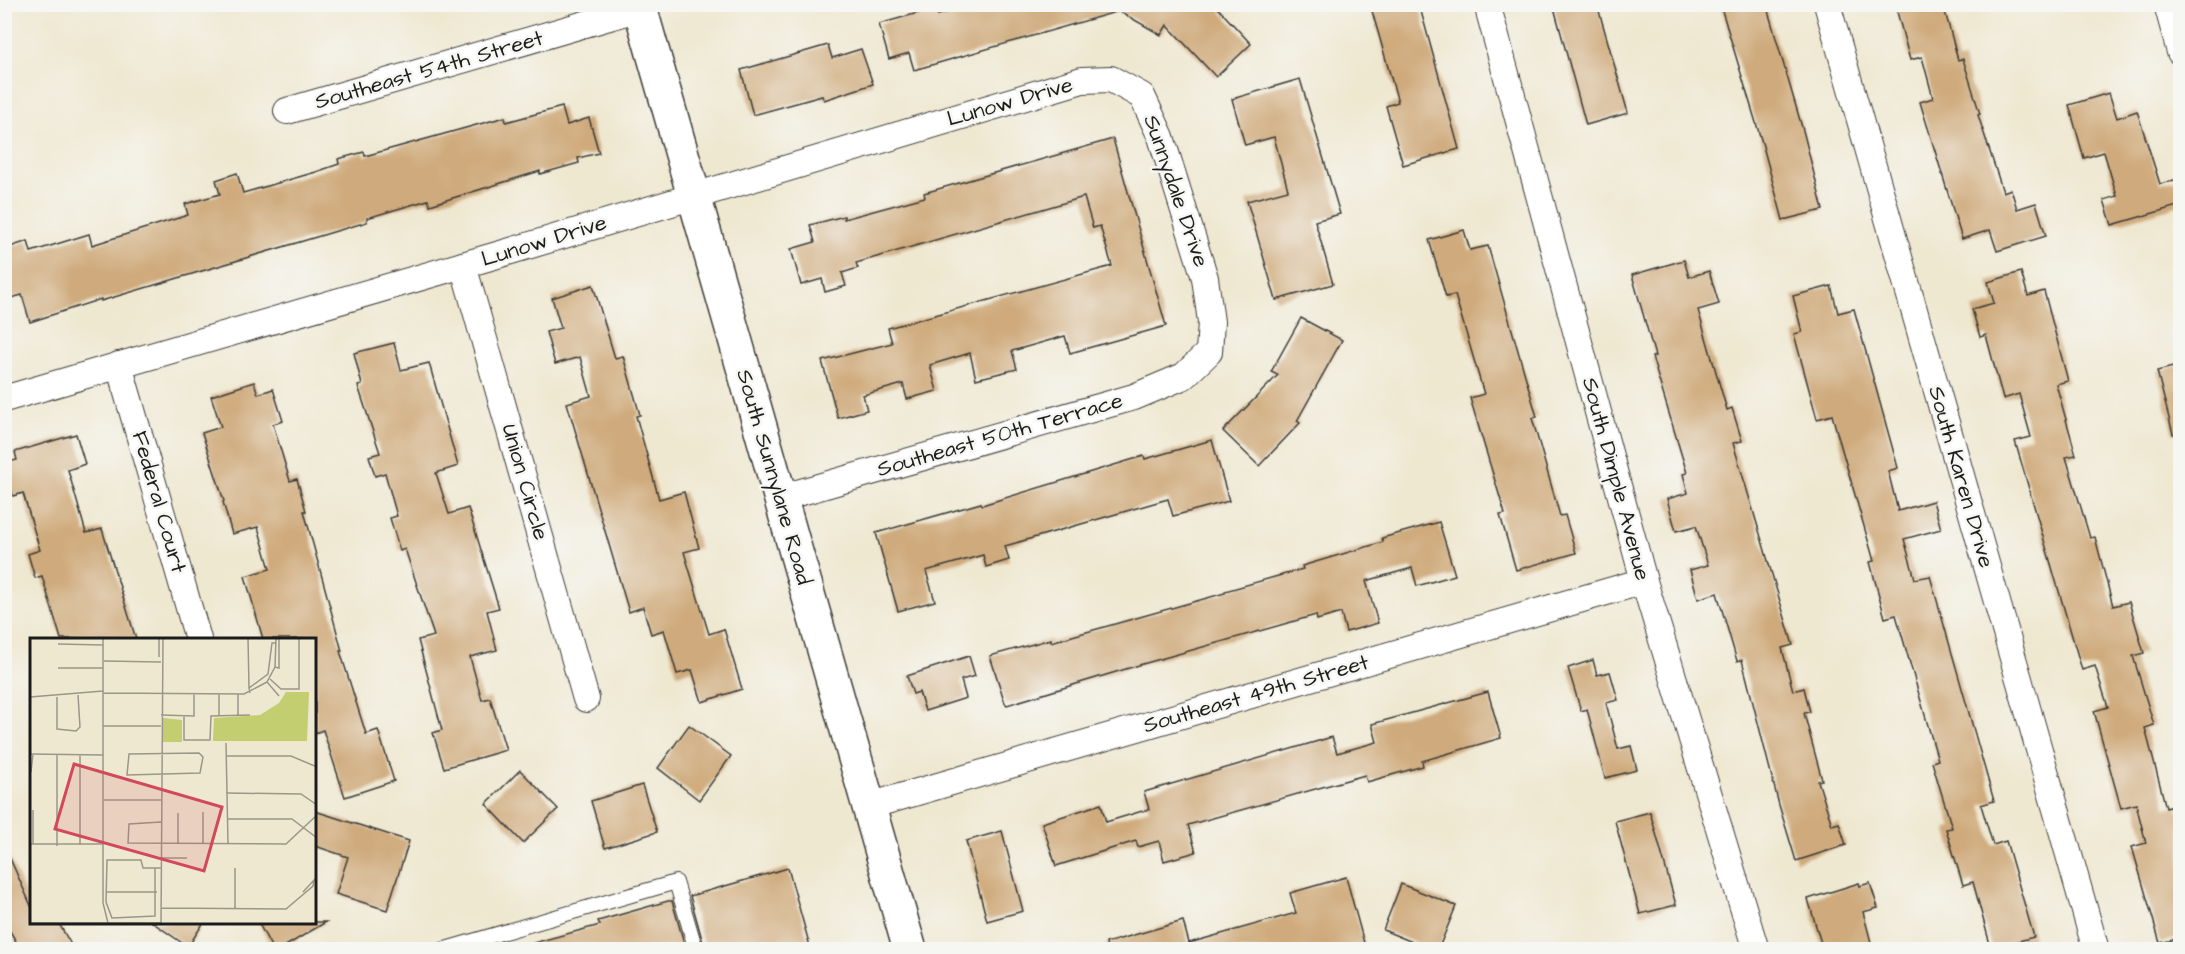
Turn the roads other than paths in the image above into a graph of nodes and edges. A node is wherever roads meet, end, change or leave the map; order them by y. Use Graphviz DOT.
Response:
graph roads {
  1 [pos="1488,4"];
  2 [pos="1827,4"];
  3 [pos="2168,4"];
  4 [pos="640,6"];
  5 [pos="2181,52"];
  6 [pos="1082,80"];
  7 [pos="287,111"];
  8 [pos="693,196"];
  9 [pos="463,265"];
  10 [pos="1209,352"];
  11 [pos="119,366"];
  12 [pos="4,399"];
  13 [pos="780,498"];
  14 [pos="1644,581"];
  15 [pos="198,638"];
  16 [pos="586,699"];
  17 [pos="869,806"];
  18 [pos="442,950"];
  19 [pos="696,950"];
  20 [pos="910,950"];
  21 [pos="1756,950"];
  22 [pos="2096,950"];
  1 -- 14 [label="street, South Dimple Avenue"];
  2 -- 22 [label="street, South Karen Drive"];
  3 -- 5 [label="street"];
  4 -- 7 [label="street, Southeast 54th Street"];
  4 -- 8 [label="main road, South Sunnylane Road"];
  6 -- 8 [label="street, Lunow Drive"];
  6 -- 10 [label="street, Sunnydale Drive"];
  8 -- 9 [label="street, Lunow Drive"];
  8 -- 13 [label="main road, South Sunnylane Road"];
  9 -- 11 [label="street, Lunow Drive"];
  9 -- 16 [label="street, Union Circle"];
  10 -- 13 [label="street, Southeast 50th Terrace"];
  11 -- 12 [label="street, Lunow Drive"];
  11 -- 15 [label="street, Federal Court"];
  13 -- 17 [label="main road, South Sunnylane Road"];
  14 -- 17 [label="street, Southeast 49th Street"];
  14 -- 21 [label="street, South Dimple Avenue"];
  17 -- 20 [label="main road, South Sunnylane Road"];
  18 -- 19 [label="lane"];
}
